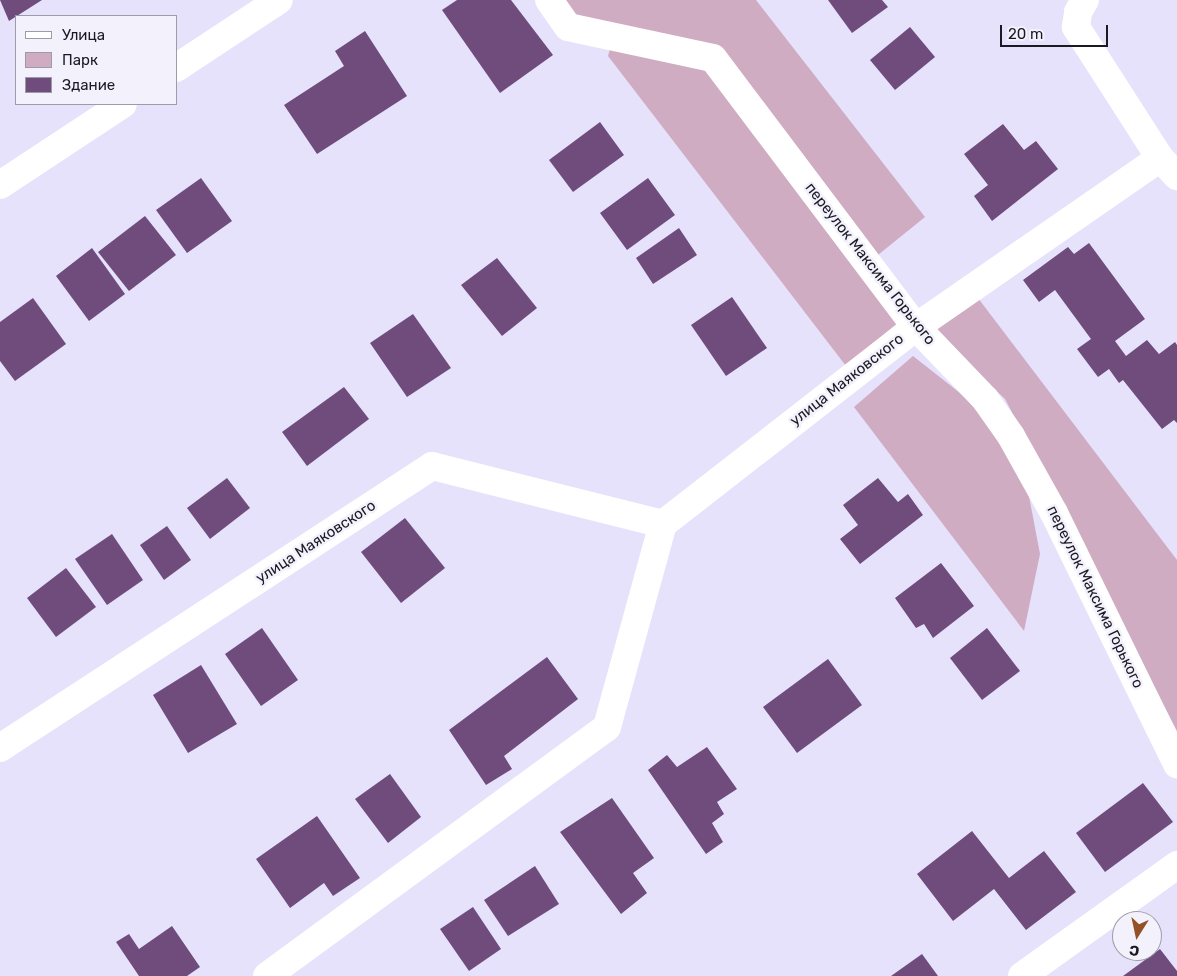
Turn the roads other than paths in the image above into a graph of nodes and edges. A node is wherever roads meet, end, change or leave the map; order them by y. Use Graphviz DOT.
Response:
graph roads {
  1 [pos="279,0"];
  2 [pos="549,0"];
  3 [pos="1086,0"];
  4 [pos="178,67"];
  5 [pos="121,105"];
  6 [pos="1168,167"];
  7 [pos="0,185"];
  8 [pos="916,327"];
  9 [pos="664,524"];
  10 [pos="0,748"];
  11 [pos="1177,764"];
  12 [pos="1177,865"];
  13 [pos="267,976"];
  14 [pos="1022,976"];
  1 -- 4 [label="street"];
  2 -- 8 [label="street, переулок Максима Горького"];
  3 -- 6 [label="street, улица Маяковского"];
  5 -- 7 [label="street"];
  6 -- 8 [label="street, улица Маяковского"];
  8 -- 9 [label="street, улица Маяковского"];
  8 -- 11 [label="street, переулок Максима Горького"];
  9 -- 10 [label="street, улица Маяковского"];
  9 -- 13 [label="street"];
  12 -- 14 [label="street"];
}
